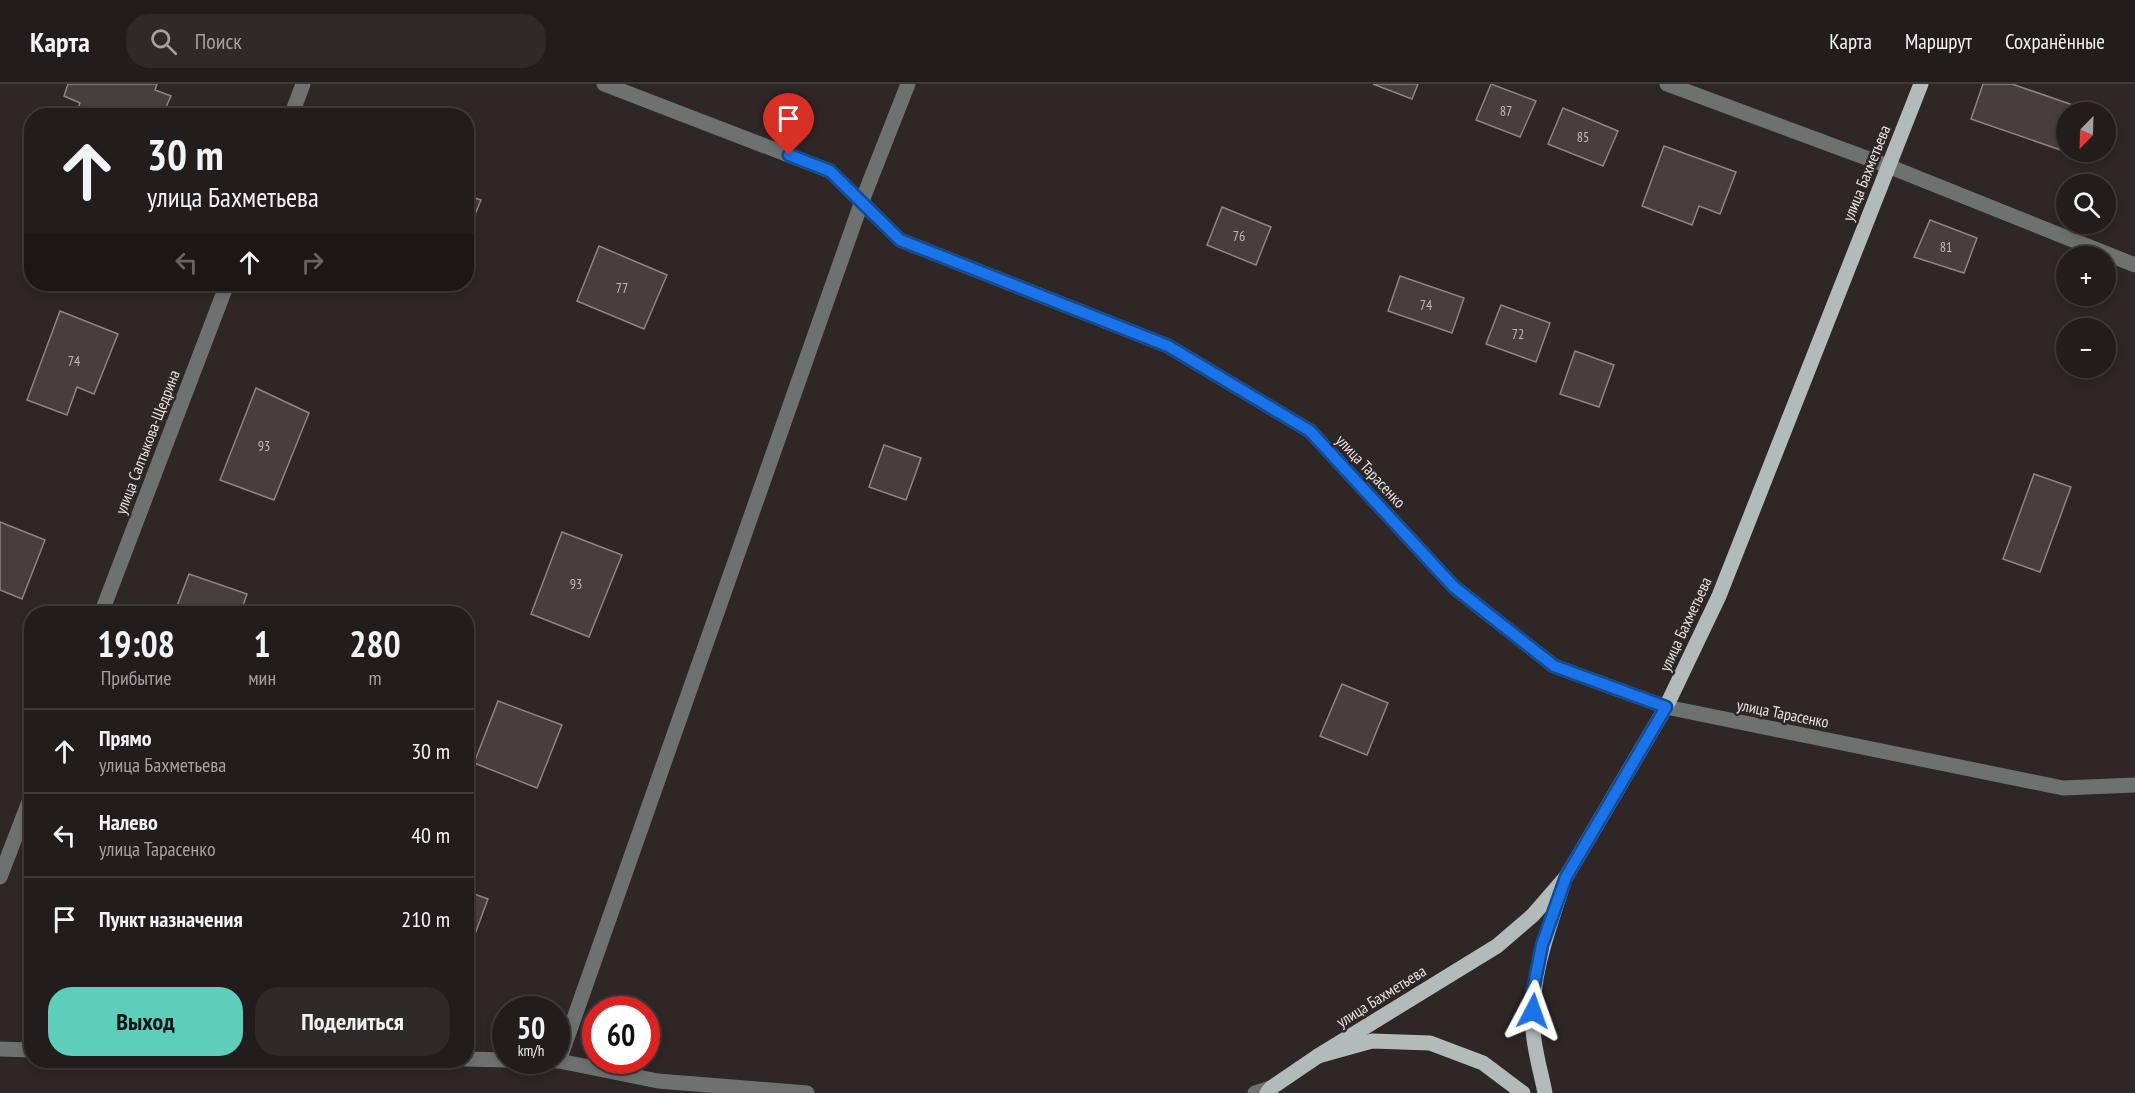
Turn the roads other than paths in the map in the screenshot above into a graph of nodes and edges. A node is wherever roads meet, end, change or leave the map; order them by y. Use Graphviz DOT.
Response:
graph roads {
  1 [pos="303,84"];
  2 [pos="604,84"];
  3 [pos="908,84"];
  4 [pos="1667,84"];
  5 [pos="1921,84"];
  6 [pos="294,108"];
  7 [pos="1888,166"];
  8 [pos="862,201"];
  9 [pos="2135,266"];
  10 [pos="224,291"];
  11 [pos="104,606"];
  12 [pos="1666,707"];
  13 [pos="2135,785"];
  14 [pos="24,815"];
  15 [pos="0,877"];
  16 [pos="1566,877"];
  17 [pos="570,1030"];
  18 [pos="0,1049"];
  19 [pos="24,1050"];
  20 [pos="1318,1056"];
  21 [pos="474,1059"];
  22 [pos="492,1060"];
  23 [pos="570,1063"];
  24 [pos="1269,1091"];
  25 [pos="807,1093"];
  26 [pos="1255,1093"];
  27 [pos="1523,1093"];
  28 [pos="1545,1093"];
  1 -- 6 [label="street"];
  2 -- 8 [label="street, улица Тарасенко"];
  3 -- 8 [label="street"];
  4 -- 7 [label="street"];
  5 -- 7 [label="main road, улица Бахметьева"];
  7 -- 9 [label="street"];
  7 -- 12 [label="main road, улица Бахметьева"];
  8 -- 12 [label="street, улица Тарасенко"];
  8 -- 17 [label="street"];
  10 -- 11 [label="street, улица Салтыкова-Щедрина"];
  12 -- 13 [label="street, улица Тарасенко"];
  12 -- 16 [label="main road, улица Бахметьева"];
  14 -- 15 [label="street"];
  16 -- 20 [label="main road, улица Бахметьева"];
  16 -- 28 [label="main road"];
  18 -- 19 [label="street"];
  20 -- 24 [label="main road, улица Бахметьева"];
  20 -- 27 [label="main road"];
  21 -- 22 [label="street"];
  23 -- 25 [label="street"];
  24 -- 26 [label="street"];
}
